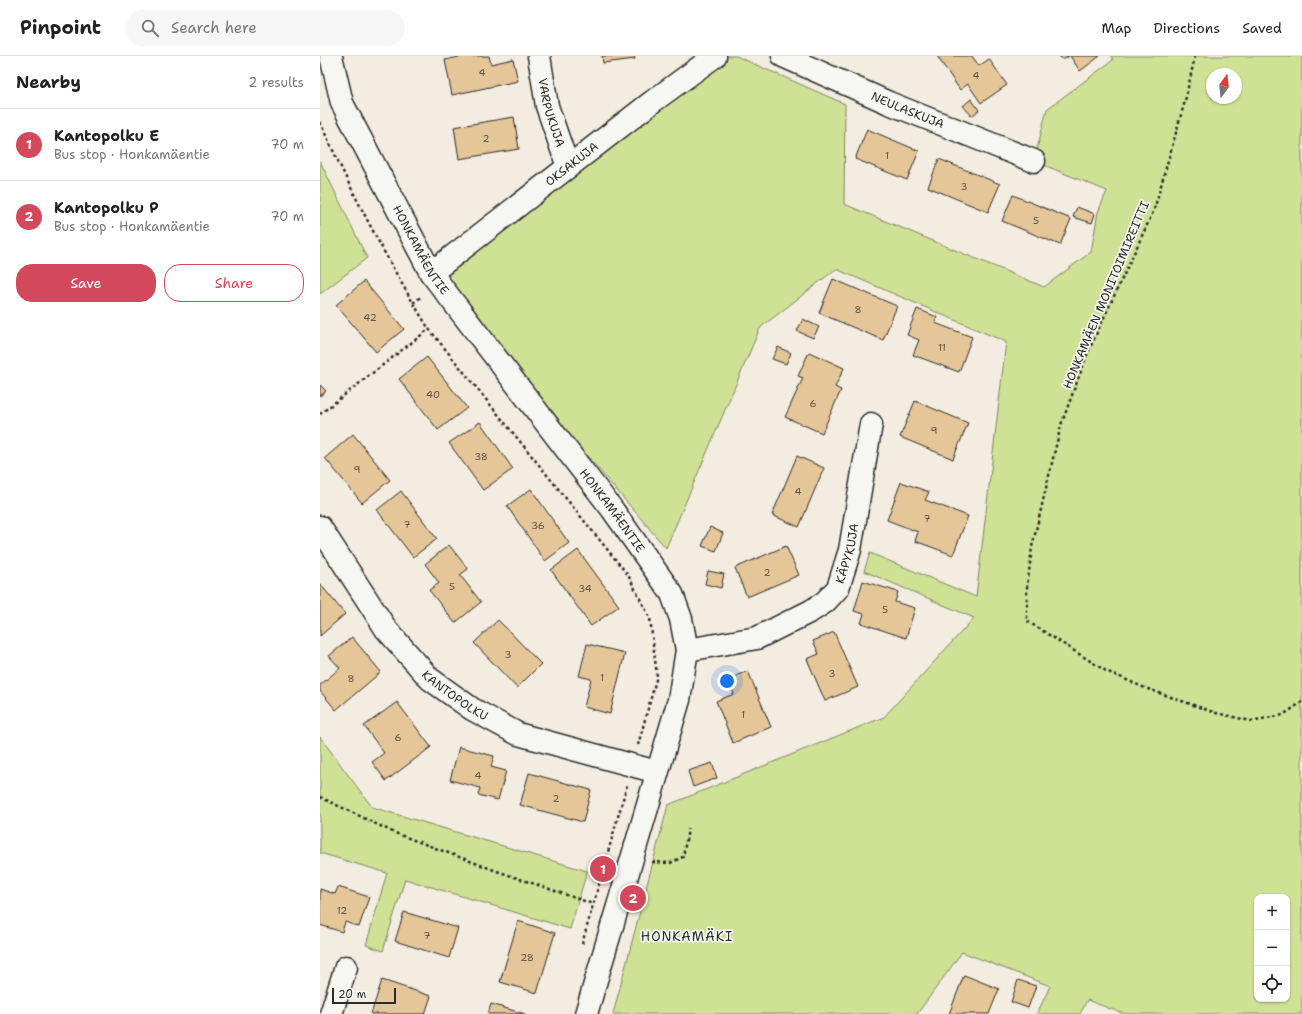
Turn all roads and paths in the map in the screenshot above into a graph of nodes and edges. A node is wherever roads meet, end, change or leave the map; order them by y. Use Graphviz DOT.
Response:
graph roads {
  1 [pos="331,56"];
  2 [pos="539,56"];
  3 [pos="714,56"];
  4 [pos="782,56"];
  5 [pos="1195,56"];
  6 [pos="320,122"];
  7 [pos="1034,162"];
  8 [pos="568,167"];
  9 [pos="431,273"];
  10 [pos="429,329"];
  11 [pos="320,414"];
  12 [pos="871,424"];
  13 [pos="320,527"];
  14 [pos="687,650"];
  15 [pos="1302,702"];
  16 [pos="632,764"];
  17 [pos="657,772"];
  18 [pos="320,797"];
  19 [pos="688,829"];
  20 [pos="632,859"];
  21 [pos="593,904"];
  22 [pos="581,948"];
  23 [pos="346,967"];
  24 [pos="331,1014"];
  25 [pos="586,1014"];
  1 -- 9 [label="street, HONKAMÄENTIE"];
  2 -- 8 [label="street, VARPUKUJA"];
  3 -- 8 [label="street, OKSAKUJA"];
  4 -- 7 [label="street, NEULASKUJA"];
  5 -- 15 [label="path, HONKAMÄEN MONITOIMIREITTI"];
  6 -- 10 [label="path"];
  8 -- 9 [label="street, OKSAKUJA"];
  9 -- 14 [label="street, HONKAMÄENTIE"];
  10 -- 11 [label="path"];
  10 -- 16 [label="path"];
  12 -- 14 [label="street, KÄPYKUJA"];
  13 -- 16 [label="street, KANTOPOLKU"];
  14 -- 17 [label="street, HONKAMÄENTIE"];
  16 -- 17 [label="street, KANTOPOLKU"];
  16 -- 21 [label="path"];
  17 -- 20 [label="street, HONKAMÄENTIE"];
  18 -- 21 [label="path"];
  19 -- 20 [label="path"];
  20 -- 25 [label="street, HONKAMÄENTIE"];
  21 -- 22 [label="path"];
  23 -- 24 [label="street"];
}
